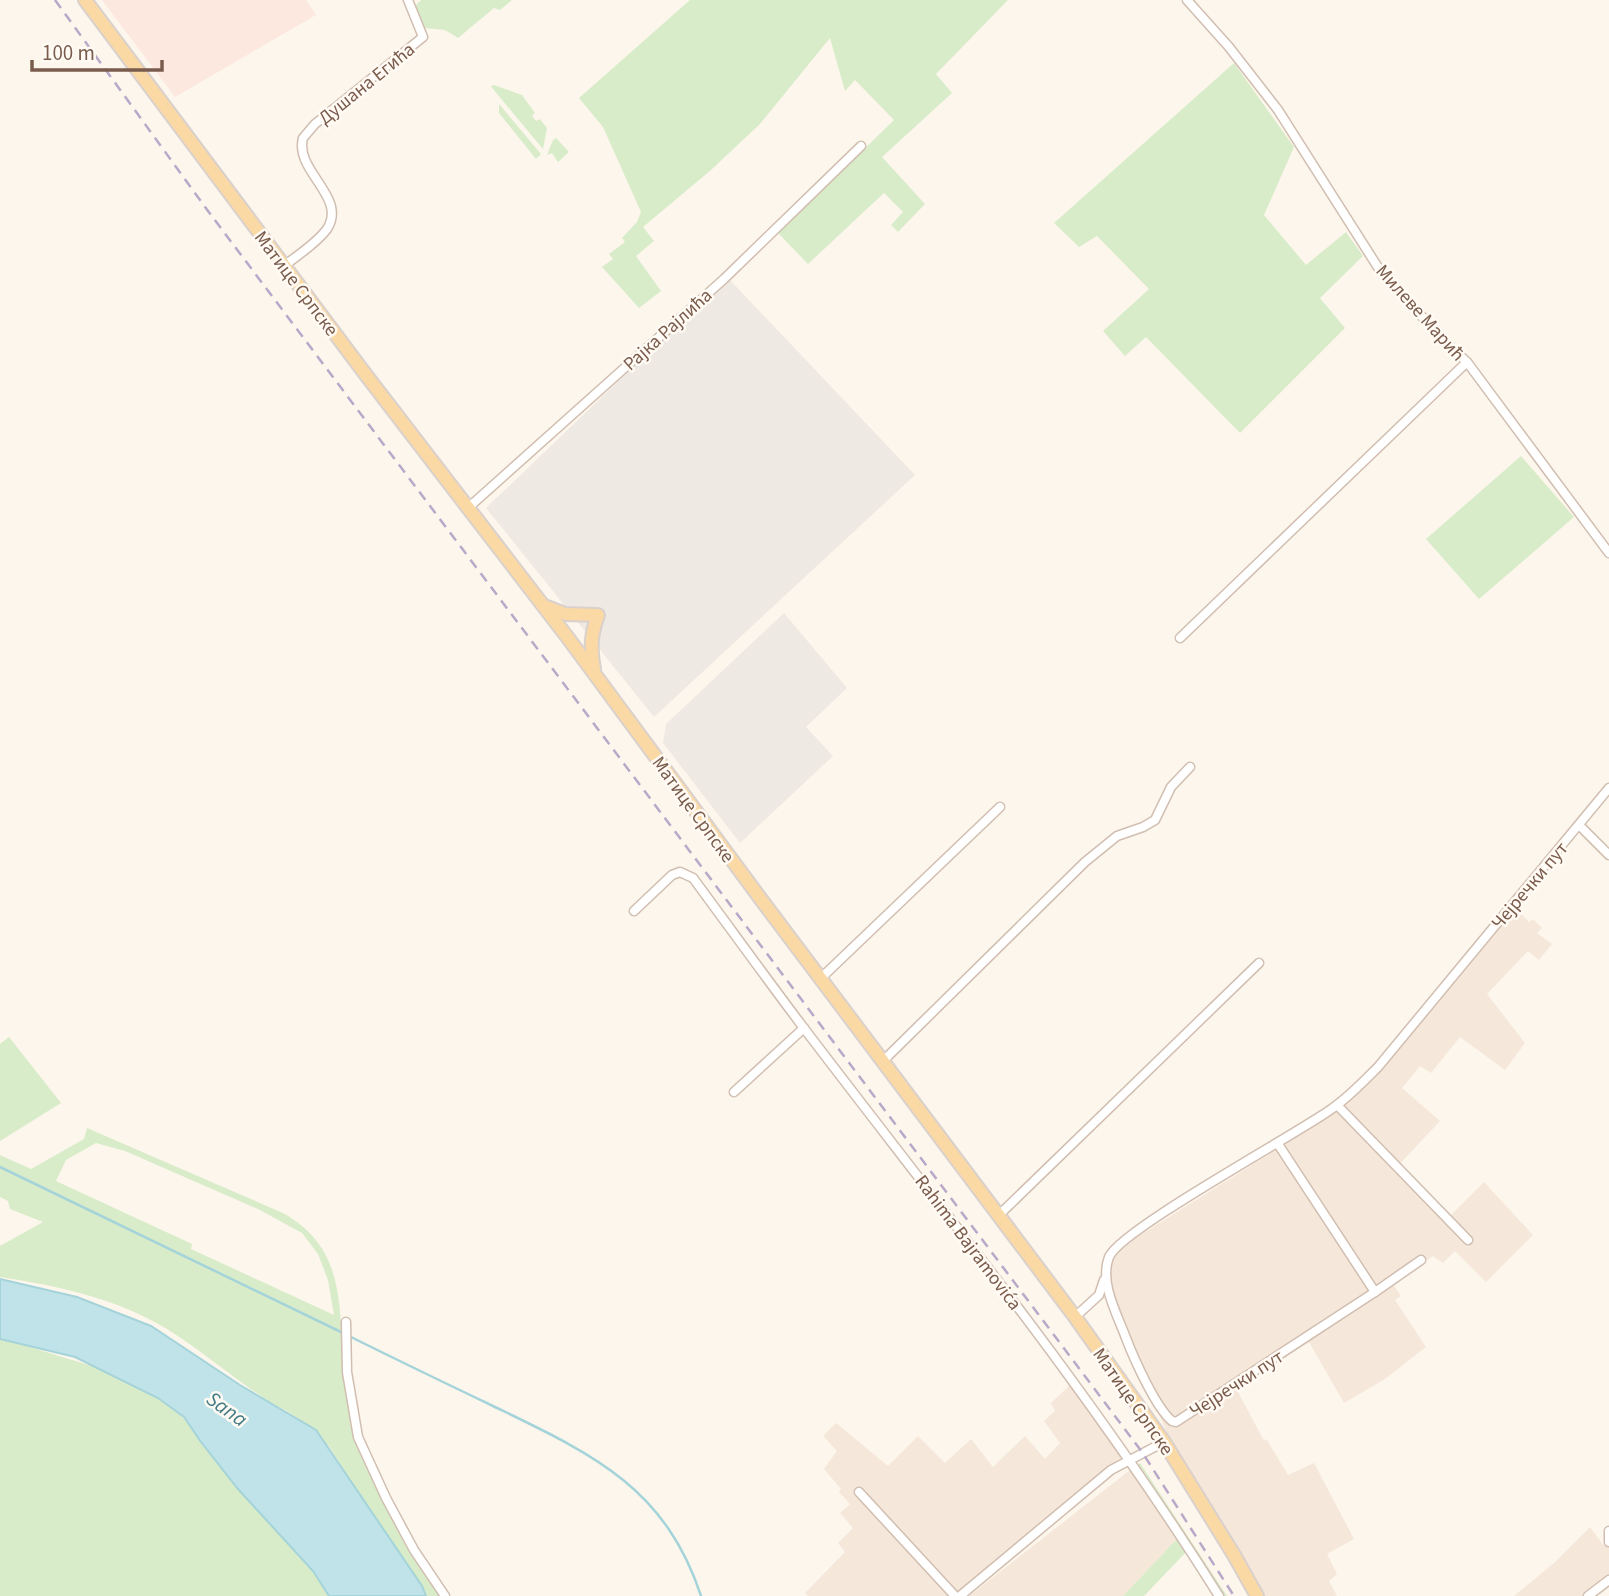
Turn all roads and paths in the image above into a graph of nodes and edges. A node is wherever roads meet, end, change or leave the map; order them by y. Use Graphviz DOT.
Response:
graph roads {
  1 [pos="85,0"];
  2 [pos="408,0"];
  3 [pos="1187,0"];
  4 [pos="861,146"];
  5 [pos="285,265"];
  6 [pos="1467,362"];
  7 [pos="469,507"];
  8 [pos="1609,553"];
  9 [pos="544,606"];
  10 [pos="1180,638"];
  11 [pos="595,674"];
  12 [pos="1190,768"];
  13 [pos="1609,788"];
  14 [pos="1000,807"];
  15 [pos="1579,825"];
  16 [pos="1609,855"];
  17 [pos="634,911"];
  18 [pos="1259,963"];
  19 [pos="820,979"];
  20 [pos="804,1028"];
  21 [pos="883,1061"];
  22 [pos="734,1092"];
  23 [pos="1337,1105"];
  24 [pos="1278,1144"];
  25 [pos="999,1214"];
  26 [pos="1468,1240"];
  27 [pos="1421,1260"];
  28 [pos="1105,1277"];
  29 [pos="1374,1292"];
  30 [pos="1075,1317"];
  31 [pos="346,1322"];
  32 [pos="1164,1442"];
  33 [pos="1130,1458"];
  34 [pos="859,1492"];
  35 [pos="1609,1531"];
  36 [pos="1609,1542"];
  37 [pos="1609,1580"];
  38 [pos="445,1596"];
  39 [pos="957,1596"];
  40 [pos="1219,1596"];
  41 [pos="1256,1596"];
  42 [pos="1588,1596"];
  1 -- 5 [label="main road, Матице Српске"];
  2 -- 5 [label="street, Душана Егића"];
  3 -- 6 [label="street, Милеве Мaрић"];
  4 -- 7 [label="street, Рајка Рајлића"];
  5 -- 7 [label="main road, Матице Српске"];
  6 -- 8 [label="street, Милеве Мaрић"];
  6 -- 10 [label="street"];
  7 -- 9 [label="main road, Матице Српске"];
  9 -- 11 [label="main road, Матице Српске"];
  9 -- 11 [label="main road"];
  11 -- 19 [label="main road, Матице Српске"];
  12 -- 21 [label="street"];
  13 -- 15 [label="street, Чејречки пут"];
  14 -- 19 [label="street"];
  15 -- 16 [label="street"];
  15 -- 23 [label="street, Чејречки пут"];
  17 -- 20 [label="street, Rahima Bajramovića"];
  18 -- 25 [label="street"];
  19 -- 21 [label="main road, Матице Српске"];
  20 -- 22 [label="street"];
  20 -- 33 [label="street, Rahima Bajramovića"];
  21 -- 25 [label="main road, Матице Српске"];
  23 -- 24 [label="street, Чејречки пут"];
  23 -- 26 [label="street"];
  24 -- 28 [label="street, Чејречки пут"];
  24 -- 29 [label="street"];
  25 -- 30 [label="main road, Матице Српске"];
  27 -- 29 [label="street, Чејречки пут"];
  28 -- 29 [label="street, Чејречки пут"];
  28 -- 30 [label="street"];
  30 -- 32 [label="main road, Матице Српске"];
  31 -- 38 [label="street"];
  32 -- 33 [label="street"];
  32 -- 41 [label="main road, Матице Српске"];
  33 -- 39 [label="street"];
  33 -- 40 [label="street, Rahima Bajramovića"];
  34 -- 39 [label="street"];
  35 -- 36 [label="street"];
  37 -- 42 [label="street"];
}
